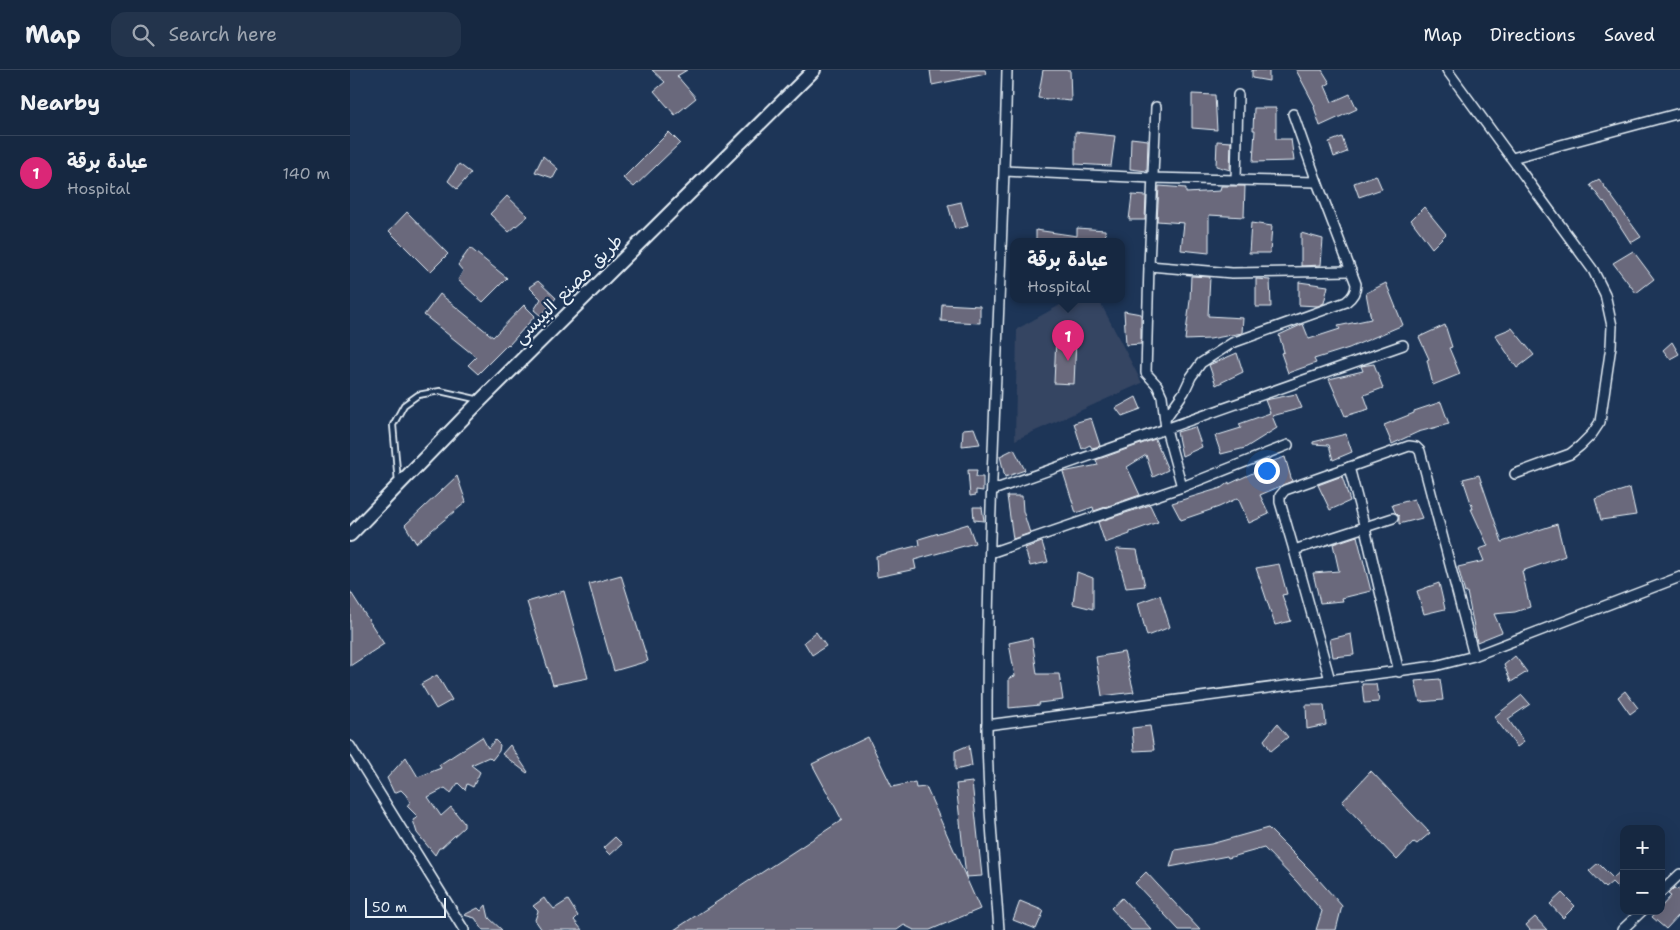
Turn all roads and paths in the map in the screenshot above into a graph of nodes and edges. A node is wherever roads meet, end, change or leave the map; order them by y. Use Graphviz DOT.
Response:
graph roads {
  1 [pos="814,70"];
  2 [pos="1007,70"];
  3 [pos="1447,70"];
  4 [pos="1238,95"];
  5 [pos="1156,107"];
  6 [pos="1680,113"];
  7 [pos="1293,114"];
  8 [pos="1512,158"];
  9 [pos="1004,171"];
  10 [pos="1152,178"];
  11 [pos="1236,180"];
  12 [pos="1317,182"];
  13 [pos="1148,266"];
  14 [pos="1351,271"];
  15 [pos="1403,345"];
  16 [pos="481,400"];
  17 [pos="1166,424"];
  18 [pos="1288,445"];
  19 [pos="1349,468"];
  20 [pos="1515,474"];
  21 [pos="398,486"];
  22 [pos="1182,487"];
  23 [pos="993,490"];
  24 [pos="1393,518"];
  25 [pos="1365,528"];
  26 [pos="350,535"];
  27 [pos="1294,550"];
  28 [pos="990,553"];
  29 [pos="1680,577"];
  30 [pos="1474,656"];
  31 [pos="1399,672"];
  32 [pos="1330,680"];
  33 [pos="987,725"];
  34 [pos="350,746"];
  35 [pos="1680,874"];
  36 [pos="1665,888"];
  37 [pos="1638,915"];
  38 [pos="464,930"];
  39 [pos="999,930"];
  40 [pos="1622,930"];
  1 -- 16 [label="main road, طريق مصنع البيبسي"];
  2 -- 9 [label="street"];
  3 -- 8 [label="street"];
  4 -- 11 [label="street"];
  5 -- 10 [label="street"];
  6 -- 8 [label="street"];
  7 -- 12 [label="street"];
  8 -- 20 [label="street"];
  9 -- 10 [label="street"];
  9 -- 23 [label="street"];
  10 -- 11 [label="street"];
  10 -- 13 [label="street"];
  11 -- 12 [label="street"];
  12 -- 14 [label="street"];
  13 -- 14 [label="street"];
  13 -- 17 [label="street"];
  14 -- 17 [label="street"];
  15 -- 17 [label="street"];
  16 -- 21 [label="main road, طريق مصنع البيبسي"];
  16 -- 21 [label="lane"];
  17 -- 22 [label="street"];
  17 -- 23 [label="street"];
  18 -- 22 [label="street"];
  19 -- 25 [label="street"];
  19 -- 27 [label="street"];
  19 -- 30 [label="street"];
  21 -- 26 [label="main road, طريق مصنع البيبسي"];
  22 -- 28 [label="street"];
  23 -- 28 [label="street"];
  24 -- 25 [label="street"];
  25 -- 27 [label="street"];
  25 -- 31 [label="street"];
  27 -- 32 [label="street"];
  28 -- 33 [label="street"];
  29 -- 30 [label="street"];
  30 -- 31 [label="street"];
  31 -- 32 [label="street"];
  32 -- 33 [label="street"];
  33 -- 39 [label="street"];
  34 -- 38 [label="street"];
  35 -- 36 [label="street"];
  37 -- 40 [label="street"];
}
